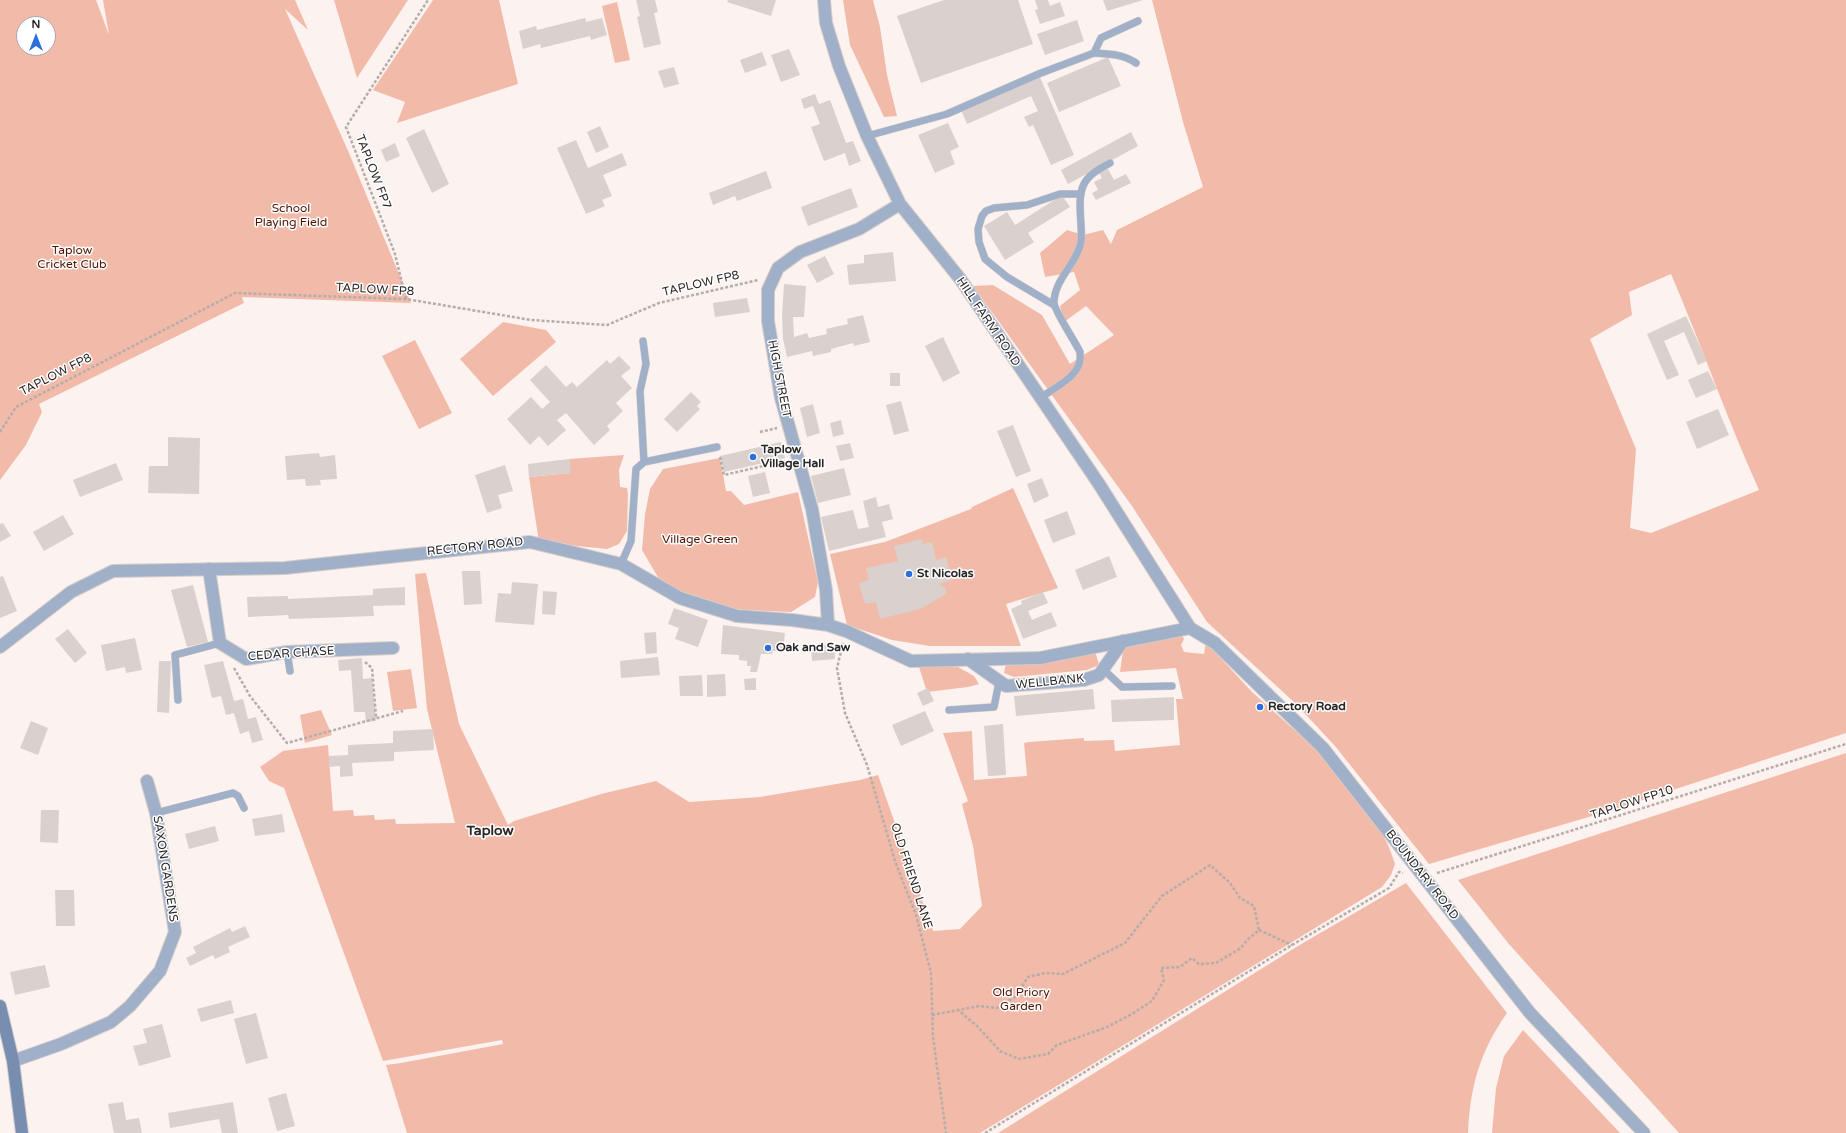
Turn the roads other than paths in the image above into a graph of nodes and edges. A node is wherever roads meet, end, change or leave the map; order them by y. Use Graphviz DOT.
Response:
graph roads {
  1 [pos="824,0"];
  2 [pos="1138,21"];
  3 [pos="1094,53"];
  4 [pos="1136,63"];
  5 [pos="867,136"];
  6 [pos="1110,163"];
  7 [pos="1081,194"];
  8 [pos="900,204"];
  9 [pos="1054,305"];
  10 [pos="643,341"];
  11 [pos="1040,398"];
  12 [pos="717,447"];
  13 [pos="644,462"];
  14 [pos="621,564"];
  15 [pos="209,569"];
  16 [pos="828,625"];
  17 [pos="1190,628"];
  18 [pos="1123,641"];
  19 [pos="220,643"];
  20 [pos="0,647"];
  21 [pos="393,648"];
  22 [pos="287,652"];
  23 [pos="968,659"];
  24 [pos="1103,669"];
  25 [pos="290,671"];
  26 [pos="1000,682"];
  27 [pos="1172,686"];
  28 [pos="178,700"];
  29 [pos="949,710"];
  30 [pos="147,781"];
  31 [pos="244,808"];
  32 [pos="156,813"];
  33 [pos="0,1006"];
  34 [pos="13,1061"];
  35 [pos="22,1133"];
  36 [pos="1644,1133"];
  1 -- 5 [label="street, HILL FARM ROAD"];
  2 -- 3 [label="lane"];
  3 -- 4 [label="lane"];
  3 -- 5 [label="lane"];
  5 -- 8 [label="street, HILL FARM ROAD"];
  6 -- 7 [label="lane"];
  7 -- 9 [label="lane"];
  7 -- 9 [label="lane"];
  8 -- 11 [label="street, HILL FARM ROAD"];
  8 -- 16 [label="street, HIGH STREET"];
  9 -- 11 [label="lane"];
  10 -- 13 [label="lane"];
  11 -- 17 [label="street, HILL FARM ROAD"];
  12 -- 13 [label="lane"];
  13 -- 14 [label="lane"];
  14 -- 15 [label="street, RECTORY ROAD"];
  14 -- 16 [label="street, RECTORY ROAD"];
  15 -- 19 [label="street"];
  15 -- 20 [label="street, RECTORY ROAD"];
  16 -- 23 [label="street, RECTORY ROAD"];
  17 -- 18 [label="street, RECTORY ROAD"];
  17 -- 36 [label="street, BOUNDARY ROAD"];
  18 -- 23 [label="street, RECTORY ROAD"];
  18 -- 24 [label="street, WELLBANK"];
  19 -- 22 [label="street, CEDAR CHASE"];
  19 -- 28 [label="lane"];
  21 -- 22 [label="street, CEDAR CHASE"];
  22 -- 25 [label="lane"];
  23 -- 26 [label="street, WELLBANK"];
  24 -- 26 [label="street, WELLBANK"];
  24 -- 27 [label="lane"];
  26 -- 29 [label="lane"];
  30 -- 32 [label="street, SAXON GARDENS"];
  31 -- 32 [label="lane"];
  32 -- 34 [label="street, SAXON GARDENS"];
  33 -- 34 [label="street"];
  34 -- 35 [label="street"];
}
